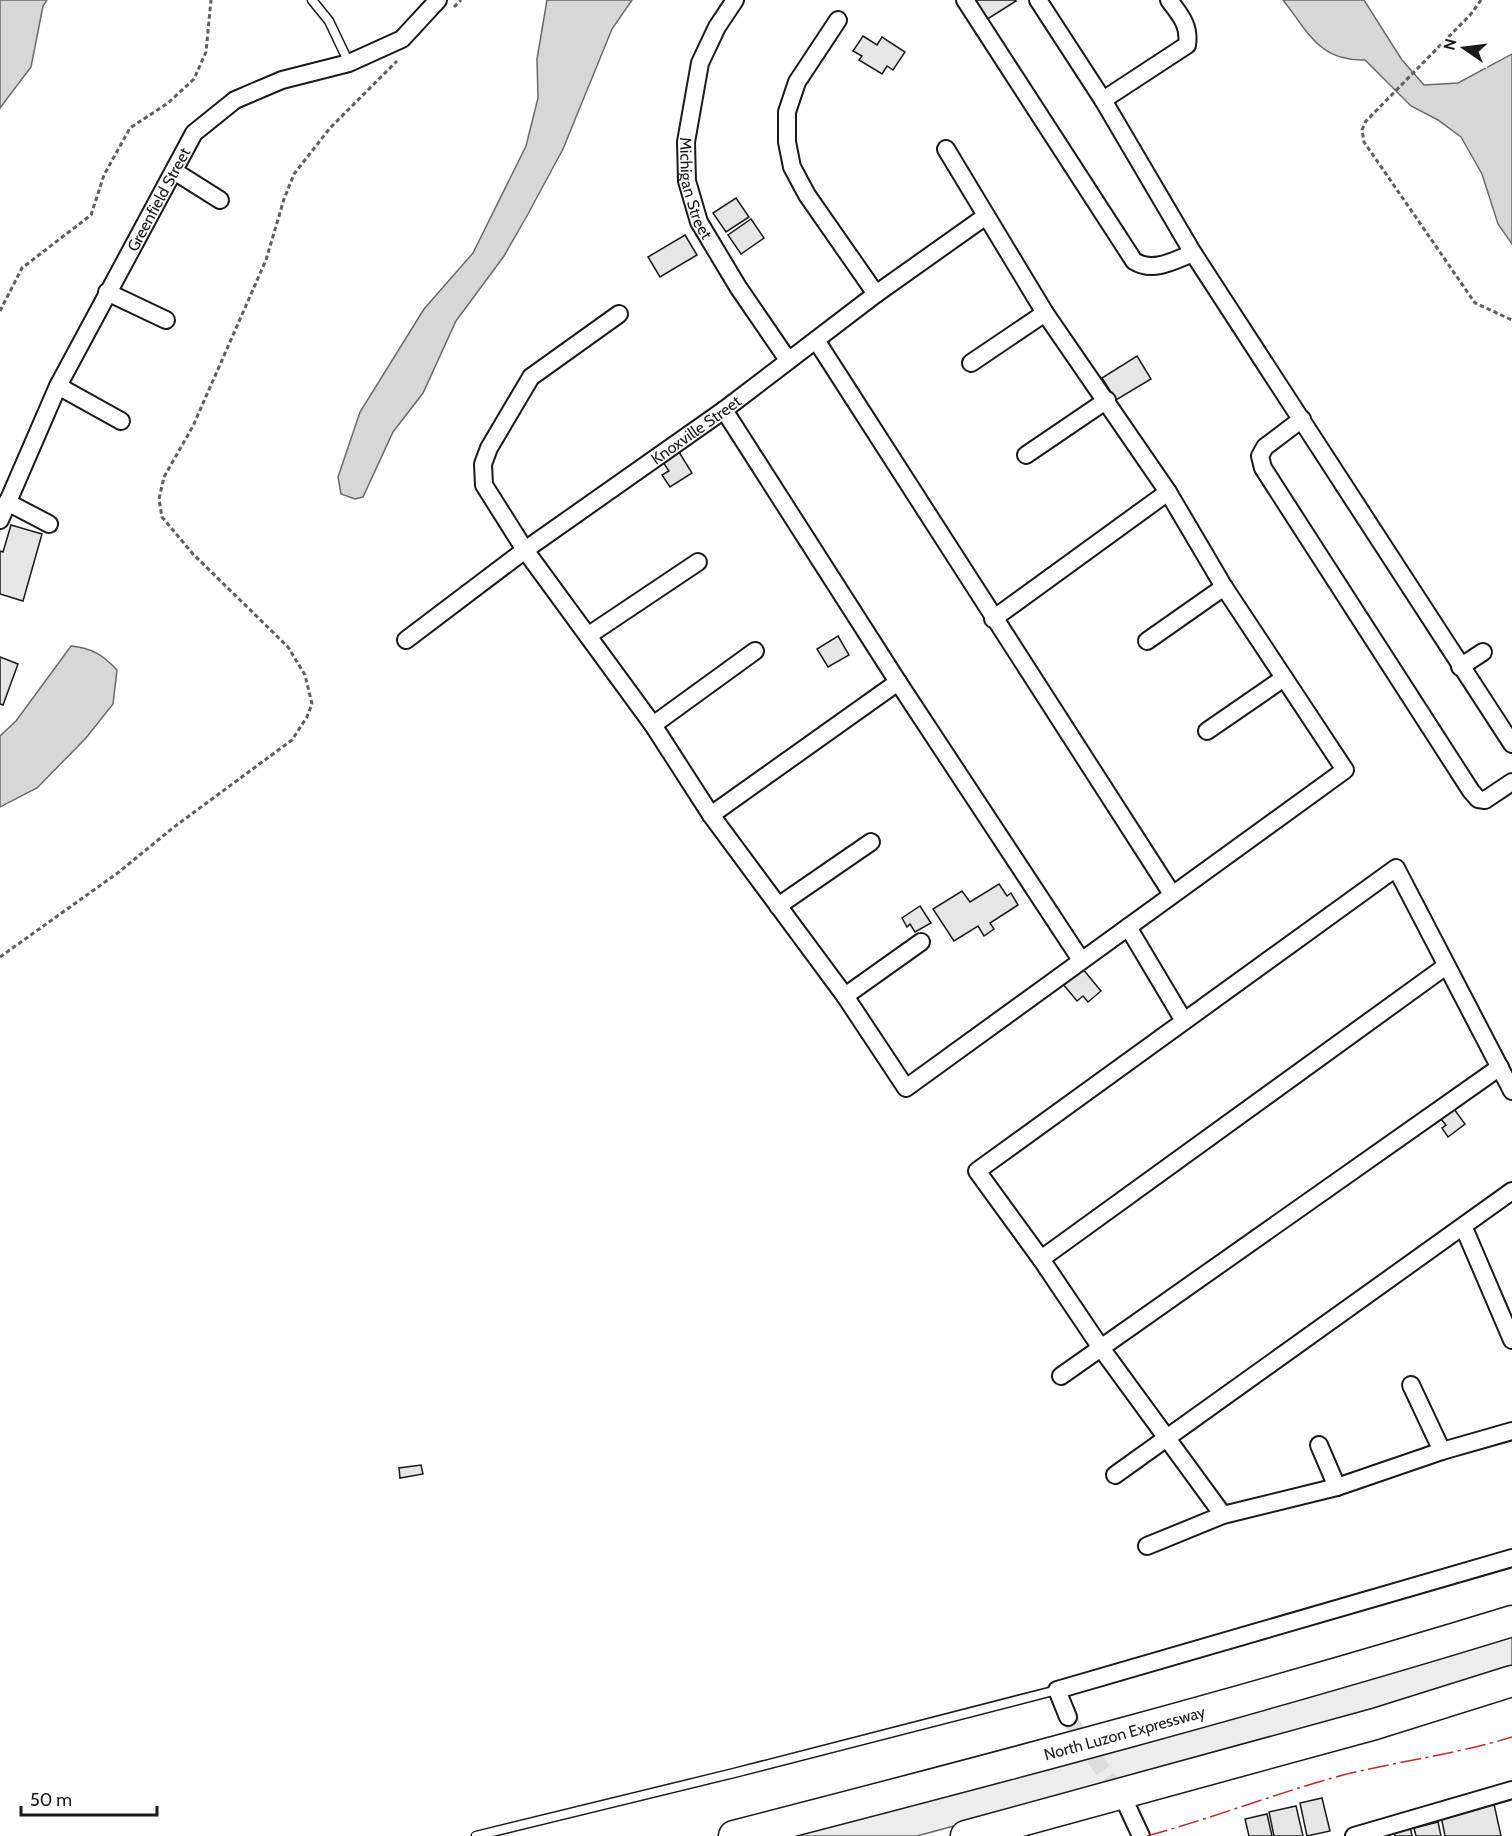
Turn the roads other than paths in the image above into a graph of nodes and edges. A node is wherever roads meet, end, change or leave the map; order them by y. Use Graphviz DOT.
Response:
graph roads {
  1 [pos="312,0"];
  2 [pos="735,0"];
  3 [pos="965,0"];
  4 [pos="1038,0"];
  5 [pos="1169,0"];
  6 [pos="443,6"];
  7 [pos="838,20"];
  8 [pos="349,63"];
  9 [pos="1103,100"];
  10 [pos="946,149"];
  11 [pos="174,171"];
  12 [pos="220,200"];
  13 [pos="986,216"];
  14 [pos="1192,254"];
  15 [pos="107,292"];
  16 [pos="876,294"];
  17 [pos="1045,313"];
  18 [pos="619,314"];
  19 [pos="166,320"];
  20 [pos="816,340"];
  21 [pos="788,360"];
  22 [pos="971,363"];
  23 [pos="58,386"];
  24 [pos="1107,400"];
  25 [pos="724,410"];
  26 [pos="1302,419"];
  27 [pos="121,421"];
  28 [pos="1026,455"];
  29 [pos="1168,492"];
  30 [pos="7,502"];
  31 [pos="0,520"];
  32 [pos="49,524"];
  33 [pos="525,550"];
  34 [pos="698,562"];
  35 [pos="1224,587"];
  36 [pos="993,619"];
  37 [pos="589,635"];
  38 [pos="406,640"];
  39 [pos="1147,641"];
  40 [pos="755,651"];
  41 [pos="1483,652"];
  42 [pos="1460,667"];
  43 [pos="1284,678"];
  44 [pos="898,682"];
  45 [pos="653,725"];
  46 [pos="1207,731"];
  47 [pos="1512,744"];
  48 [pos="1512,782"];
  49 [pos="711,815"];
  50 [pos="871,842"];
  51 [pos="1172,894"];
  52 [pos="778,906"];
  53 [pos="1128,927"];
  54 [pos="921,942"];
  55 [pos="1081,960"];
  56 [pos="1446,966"];
  57 [pos="845,996"];
  58 [pos="1184,1021"];
  59 [pos="1500,1067"];
  60 [pos="1512,1091"];
  61 [pos="1512,1191"];
  62 [pos="1464,1228"];
  63 [pos="1041,1259"];
  64 [pos="1512,1340"];
  65 [pos="1101,1348"];
  66 [pos="1061,1377"];
  67 [pos="1411,1385"];
  68 [pos="1512,1431"];
  69 [pos="1167,1437"];
  70 [pos="1319,1445"];
  71 [pos="1442,1451"];
  72 [pos="1115,1475"];
  73 [pos="1337,1486"];
  74 [pos="1223,1515"];
  75 [pos="1147,1546"];
  76 [pos="1512,1558"];
  77 [pos="1512,1621"];
  78 [pos="1512,1681"];
  79 [pos="1056,1689"];
  80 [pos="1068,1717"];
  81 [pos="1512,1790"];
  82 [pos="1128,1808"];
  83 [pos="476,1836"];
  84 [pos="734,1836"];
  85 [pos="966,1836"];
  86 [pos="1141,1836"];
  87 [pos="1354,1836"];
  1 -- 8 [label="lane"];
  2 -- 21 [label="street, Michigan Street"];
  3 -- 14 [label="street"];
  4 -- 9 [label="street"];
  5 -- 9 [label="street"];
  6 -- 8 [label="street, Greenfield Street"];
  7 -- 16 [label="street"];
  8 -- 11 [label="street, Greenfield Street"];
  9 -- 14 [label="street"];
  10 -- 13 [label="street"];
  11 -- 12 [label="street"];
  11 -- 15 [label="street, Greenfield Street"];
  13 -- 16 [label="street, Knoxville Street"];
  13 -- 17 [label="street"];
  14 -- 26 [label="street"];
  15 -- 19 [label="street"];
  15 -- 23 [label="street, Greenfield Street"];
  16 -- 20 [label="street, Knoxville Street"];
  17 -- 22 [label="street"];
  17 -- 24 [label="street"];
  18 -- 33 [label="street"];
  20 -- 21 [label="street, Knoxville Street"];
  20 -- 36 [label="street"];
  21 -- 25 [label="street, Knoxville Street"];
  23 -- 27 [label="street"];
  23 -- 30 [label="street, Greenfield Street"];
  24 -- 28 [label="street"];
  24 -- 29 [label="street"];
  25 -- 33 [label="street, Knoxville Street"];
  25 -- 44 [label="street"];
  26 -- 42 [label="street"];
  26 -- 48 [label="street"];
  29 -- 35 [label="street"];
  29 -- 36 [label="street"];
  30 -- 31 [label="street, Greenfield Street"];
  30 -- 32 [label="street"];
  33 -- 37 [label="street"];
  33 -- 38 [label="street, Knoxville Street"];
  34 -- 37 [label="street"];
  35 -- 39 [label="street"];
  35 -- 43 [label="street"];
  36 -- 51 [label="street"];
  37 -- 45 [label="street"];
  40 -- 45 [label="street"];
  41 -- 42 [label="street"];
  42 -- 47 [label="street"];
  43 -- 46 [label="street"];
  43 -- 51 [label="street"];
  44 -- 49 [label="street"];
  44 -- 55 [label="street"];
  45 -- 49 [label="street"];
  49 -- 52 [label="street"];
  50 -- 52 [label="street"];
  51 -- 53 [label="street"];
  52 -- 57 [label="street"];
  53 -- 55 [label="street"];
  53 -- 58 [label="street"];
  54 -- 57 [label="street"];
  55 -- 57 [label="street"];
  56 -- 58 [label="street"];
  56 -- 59 [label="street"];
  56 -- 63 [label="street"];
  58 -- 63 [label="street"];
  59 -- 60 [label="street"];
  59 -- 65 [label="street"];
  61 -- 62 [label="street"];
  62 -- 64 [label="street"];
  62 -- 69 [label="street"];
  63 -- 65 [label="street"];
  65 -- 66 [label="street"];
  65 -- 69 [label="street"];
  67 -- 71 [label="street"];
  68 -- 71 [label="street"];
  69 -- 72 [label="street"];
  69 -- 74 [label="street"];
  70 -- 73 [label="street"];
  71 -- 73 [label="street"];
  73 -- 74 [label="street"];
  74 -- 75 [label="street"];
  76 -- 79 [label="street"];
  77 -- 84 [label="highway, North Luzon Expressway"];
  78 -- 85 [label="highway"];
  79 -- 80 [label="street"];
  79 -- 83 [label="lane"];
  81 -- 87 [label="street"];
  82 -- 86 [label="street"];
}
